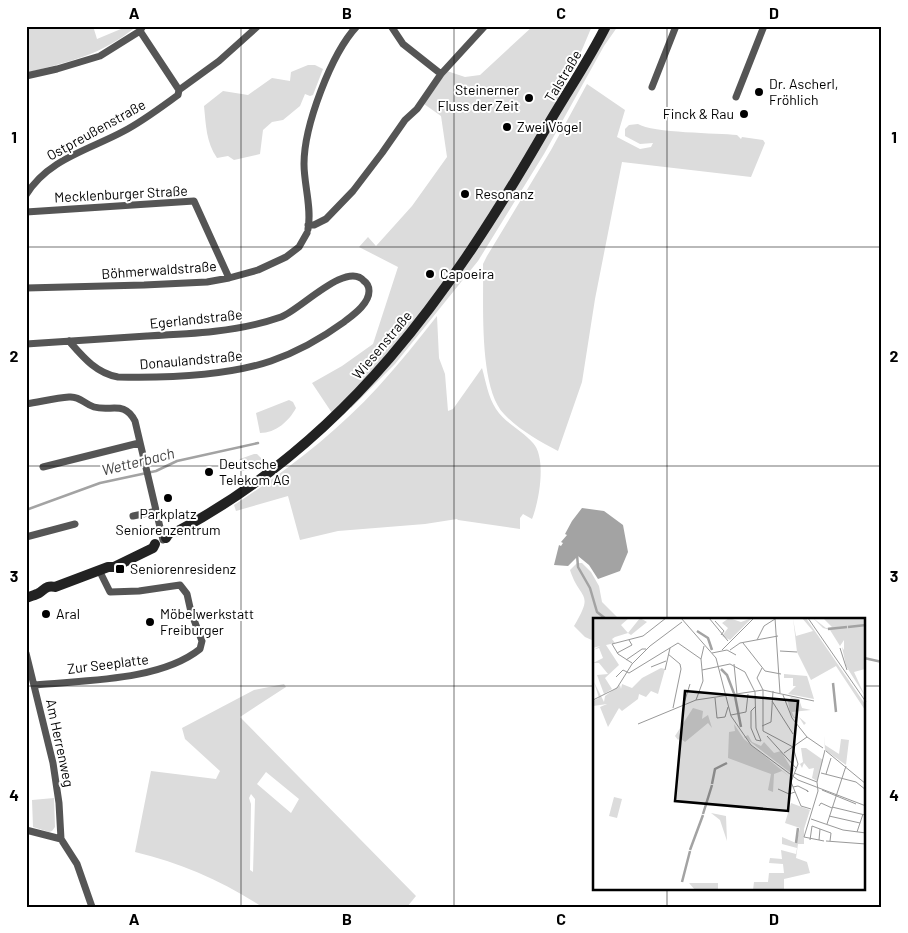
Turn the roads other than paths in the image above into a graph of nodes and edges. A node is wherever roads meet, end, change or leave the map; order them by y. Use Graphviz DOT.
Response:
graph roads {
  1 [pos="258,26"];
  2 [pos="357,26"];
  3 [pos="391,26"];
  4 [pos="485,26"];
  5 [pos="599,26"];
  6 [pos="606,26"];
  7 [pos="676,26"];
  8 [pos="764,26"];
  9 [pos="142,29"];
  10 [pos="441,74"];
  11 [pos="26,76"];
  12 [pos="652,87"];
  13 [pos="179,90"];
  14 [pos="736,97"];
  15 [pos="550,123"];
  16 [pos="26,195"];
  17 [pos="26,212"];
  18 [pos="307,230"];
  19 [pos="355,275"];
  20 [pos="229,278"];
  21 [pos="26,288"];
  22 [pos="69,341"];
  23 [pos="26,344"];
  24 [pos="26,404"];
  25 [pos="140,443"];
  26 [pos="43,467"];
  27 [pos="157,511"];
  28 [pos="133,516"];
  29 [pos="75,524"];
  30 [pos="26,537"];
  31 [pos="161,541"];
  32 [pos="104,568"];
  33 [pos="26,598"];
  34 [pos="26,653"];
  35 [pos="35,685"];
  36 [pos="26,830"];
  37 [pos="61,840"];
  38 [pos="92,907"];
  1 -- 13 [label="street, Ostpreußenstraße"];
  2 -- 18 [label="street"];
  3 -- 10 [label="street"];
  4 -- 10 [label="street"];
  5 -- 15 [label="main road, Talstraße"];
  6 -- 15 [label="main road, Talstraße"];
  7 -- 12 [label="street"];
  8 -- 14 [label="street"];
  9 -- 11 [label="street"];
  9 -- 13 [label="street"];
  10 -- 18 [label="street"];
  13 -- 16 [label="street, Ostpreußenstraße"];
  15 -- 31 [label="main road, Wiesenstraße"];
  17 -- 20 [label="street, Mecklenburger Straße"];
  18 -- 20 [label="street, Böhmerwaldstraße"];
  19 -- 22 [label="street, Egerlandstraße"];
  19 -- 22 [label="street, Donaulandstraße"];
  20 -- 21 [label="street, Böhmerwaldstraße"];
  22 -- 23 [label="street, Egerlandstraße"];
  24 -- 25 [label="street"];
  25 -- 26 [label="street"];
  25 -- 27 [label="street"];
  27 -- 28 [label="street"];
  27 -- 31 [label="street"];
  29 -- 30 [label="street"];
  31 -- 32 [label="main road, Wiesenstraße"];
  32 -- 33 [label="main road, Wiesenstraße"];
  32 -- 35 [label="street, Zur Seeplatte"];
  34 -- 35 [label="street, Am Herrenweg"];
  35 -- 37 [label="street, Am Herrenweg"];
  36 -- 37 [label="street"];
  37 -- 38 [label="street"];
}
